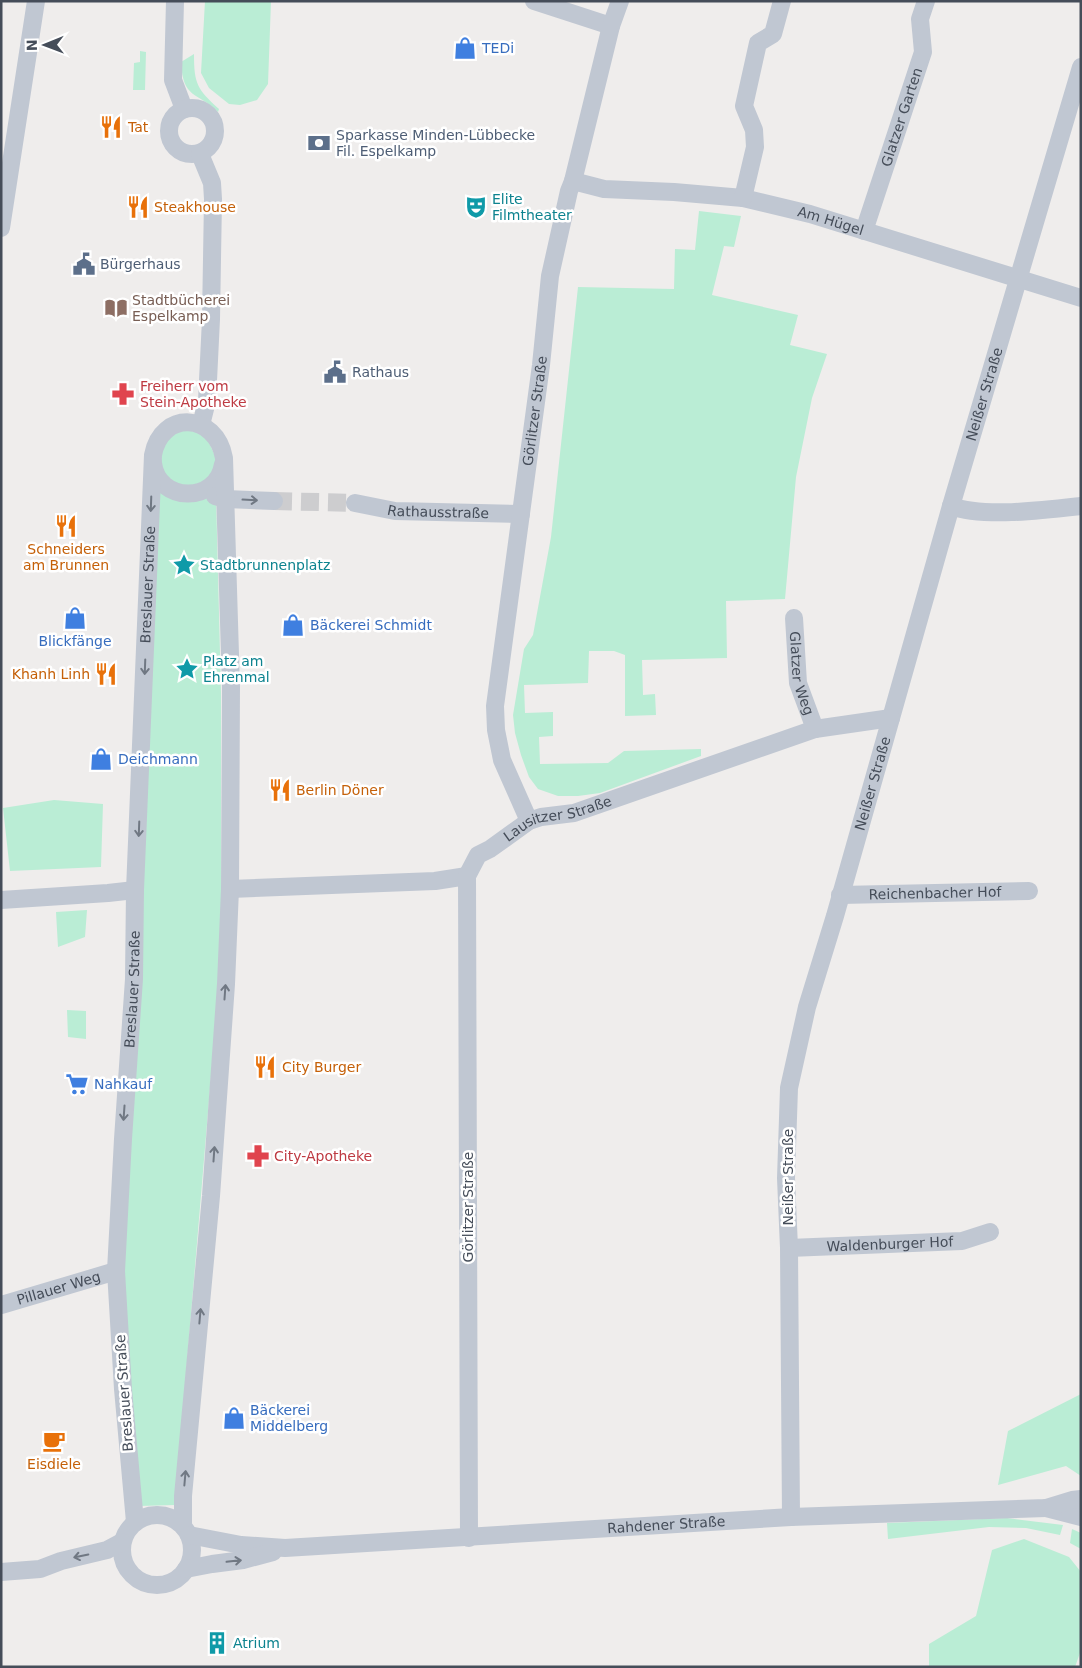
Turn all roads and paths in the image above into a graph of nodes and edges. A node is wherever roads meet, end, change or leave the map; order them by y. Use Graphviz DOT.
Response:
graph roads {
  1 [pos="36,1"];
  2 [pos="175,1"];
  3 [pos="534,1"];
  4 [pos="620,1"];
  5 [pos="782,1"];
  6 [pos="926,1"];
  7 [pos="611,26"];
  8 [pos="1081,67"];
  9 [pos="184,109"];
  10 [pos="200,154"];
  11 [pos="573,181"];
  12 [pos="743,198"];
  13 [pos="1,228"];
  14 [pos="864,231"];
  15 [pos="1017,280"];
  16 [pos="1081,298"];
  17 [pos="201,425"];
  18 [pos="152,455"];
  19 [pos="224,458"];
  20 [pos="200,492"];
  21 [pos="226,499"];
  22 [pos="274,501"];
  23 [pos="355,503"];
  24 [pos="951,506"];
  25 [pos="1081,506"];
  26 [pos="521,514"];
  27 [pos="794,618"];
  28 [pos="891,718"];
  29 [pos="815,729"];
  30 [pos="529,821"];
  31 [pos="467,876"];
  32 [pos="230,889"];
  33 [pos="136,890"];
  34 [pos="1029,891"];
  35 [pos="840,895"];
  36 [pos="1,900"];
  37 [pos="990,1232"];
  38 [pos="789,1248"];
  39 [pos="116,1271"];
  40 [pos="1,1305"];
  41 [pos="1081,1500"];
  42 [pos="1046,1508"];
  43 [pos="791,1517"];
  44 [pos="1081,1517"];
  45 [pos="135,1522"];
  46 [pos="186,1531"];
  47 [pos="469,1538"];
  48 [pos="122,1542"];
  49 [pos="285,1548"];
  50 [pos="186,1569"];
  51 [pos="1,1572"];
  1 -- 13 [label="street"];
  2 -- 9 [label="street"];
  3 -- 7 [label="street"];
  4 -- 7 [label="street, Görlitzer Straße"];
  5 -- 12 [label="street"];
  6 -- 14 [label="street, Glatzer Garten"];
  7 -- 11 [label="street, Görlitzer Straße"];
  8 -- 15 [label="street, Neißer Straße"];
  9 -- 10 [label="street"];
  9 -- 10 [label="street"];
  10 -- 17 [label="street"];
  11 -- 12 [label="street, Am Hügel"];
  11 -- 26 [label="street, Görlitzer Straße"];
  12 -- 14 [label="street, Am Hügel"];
  14 -- 15 [label="street, Am Hügel"];
  15 -- 16 [label="street, Am Hügel"];
  15 -- 24 [label="street, Neißer Straße"];
  17 -- 18 [label="street, Breslauer Straße"];
  17 -- 19 [label="street"];
  18 -- 20 [label="street"];
  18 -- 33 [label="street, Breslauer Straße, one-way"];
  19 -- 20 [label="street"];
  19 -- 21 [label="street"];
  20 -- 21 [label="street"];
  21 -- 22 [label="street, one-way"];
  21 -- 32 [label="street"];
  23 -- 26 [label="street, Rathausstraße"];
  24 -- 25 [label="street"];
  24 -- 28 [label="street, Neißer Straße"];
  26 -- 30 [label="street, Görlitzer Straße"];
  27 -- 29 [label="street, Glatzer Weg"];
  28 -- 29 [label="street, Lausitzer Straße"];
  28 -- 35 [label="street, Neißer Straße"];
  29 -- 30 [label="street, Lausitzer Straße"];
  30 -- 31 [label="street, Lausitzer Straße"];
  31 -- 32 [label="street"];
  31 -- 47 [label="street, Görlitzer Straße"];
  46 -- 32 [label="street, one-way"];
  33 -- 36 [label="street"];
  33 -- 39 [label="street, Breslauer Straße, one-way"];
  34 -- 35 [label="street, Reichenbacher Hof"];
  35 -- 38 [label="street, Neißer Straße"];
  37 -- 38 [label="street, Waldenburger Hof"];
  38 -- 43 [label="street, Neißer Straße"];
  39 -- 40 [label="street, Pillauer Weg"];
  39 -- 45 [label="street, Breslauer Straße"];
  41 -- 42 [label="street, Rahdener Straße"];
  42 -- 43 [label="street, Rahdener Straße"];
  42 -- 44 [label="street, Rahdener Straße"];
  43 -- 47 [label="street, Rahdener Straße"];
  45 -- 46 [label="street"];
  45 -- 48 [label="street"];
  46 -- 49 [label="street, Rahdener Straße"];
  46 -- 50 [label="street"];
  47 -- 49 [label="street, Rahdener Straße"];
  48 -- 50 [label="street"];
  48 -- 51 [label="street, one-way"];
  50 -- 49 [label="street, Rahdener Straße, one-way"];
}
